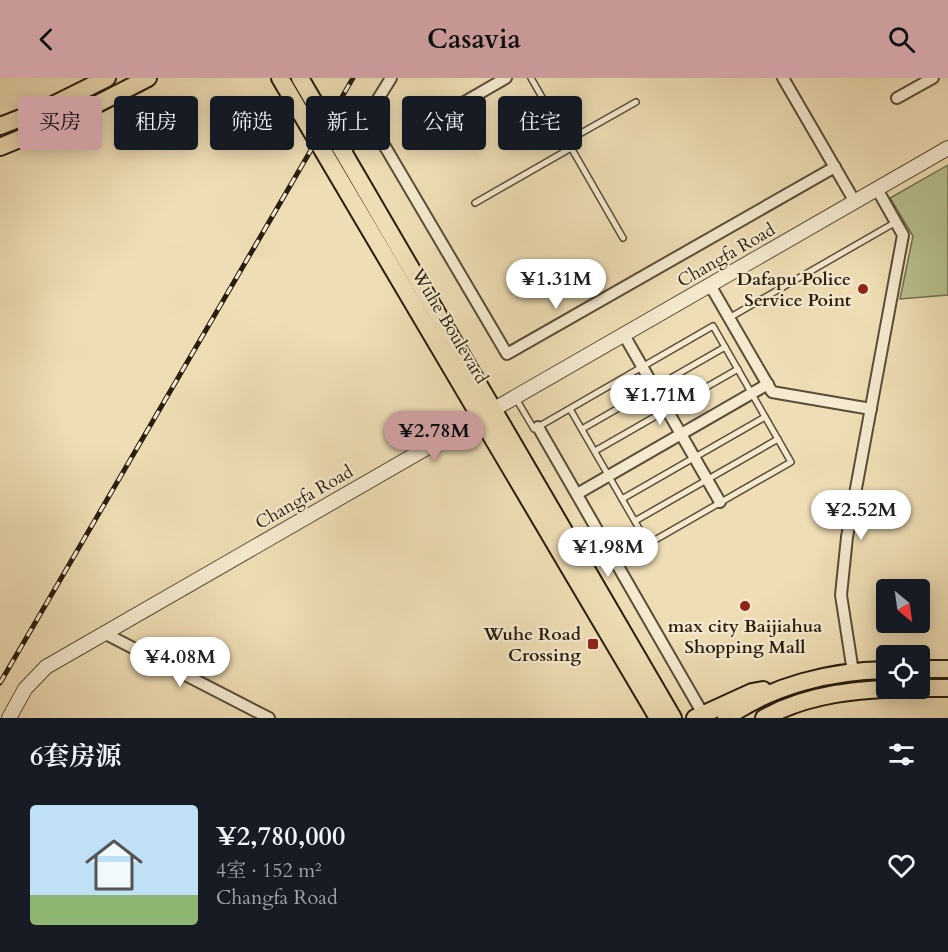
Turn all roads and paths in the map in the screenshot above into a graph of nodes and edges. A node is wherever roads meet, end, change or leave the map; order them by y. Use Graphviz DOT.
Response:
graph roads {
  1 [pos="107,78"];
  2 [pos="148,78"];
  3 [pos="267,78"];
  4 [pos="280,78"];
  5 [pos="300,78"];
  6 [pos="391,78"];
  7 [pos="506,78"];
  8 [pos="531,78"];
  9 [pos="783,78"];
  10 [pos="933,78"];
  11 [pos="380,96"];
  12 [pos="475,96"];
  13 [pos="541,96"];
  14 [pos="897,98"];
  15 [pos="636,102"];
  16 [pos="296,104"];
  17 [pos="0,126"];
  18 [pos="582,133"];
  19 [pos="0,147"];
  20 [pos="948,148"];
  21 [pos="346,150"];
  22 [pos="387,150"];
  23 [pos="568,150"];
  24 [pos="572,150"];
  25 [pos="344,154"];
  26 [pos="835,167"];
  27 [pos="877,189"];
  28 [pos="855,202"];
  29 [pos="475,203"];
  30 [pos="896,222"];
  31 [pos="623,238"];
  32 [pos="710,285"];
  33 [pos="729,318"];
  34 [pos="624,334"];
  35 [pos="725,347"];
  36 [pos="642,367"];
  37 [pos="738,369"];
  38 [pos="768,384"];
  39 [pos="654,388"];
  40 [pos="752,393"];
  41 [pos="516,397"];
  42 [pos="570,409"];
  43 [pos="667,410"];
  44 [pos="871,410"];
  45 [pos="487,413"];
  46 [pos="765,417"];
  47 [pos="538,427"];
  48 [pos="582,429"];
  49 [pos="681,434"];
  50 [pos="778,439"];
  51 [pos="595,451"];
  52 [pos="694,458"];
  53 [pos="609,475"];
  54 [pos="707,480"];
  55 [pos="577,494"];
  56 [pos="622,499"];
  57 [pos="720,502"];
  58 [pos="635,521"];
  59 [pos="104,633"];
  60 [pos="930,669"];
  61 [pos="948,669"];
  62 [pos="876,671"];
  63 [pos="853,672"];
  64 [pos="796,684"];
  65 [pos="930,688"];
  66 [pos="948,688"];
  67 [pos="876,690"];
  68 [pos="670,716"];
  69 [pos="699,716"];
  70 [pos="9,718"];
  71 [pos="269,718"];
  72 [pos="726,718"];
  73 [pos="764,718"];
  1 -- 17 [label="main road"];
  2 -- 19 [label="main road"];
  3 -- 16 [label="main road"];
  4 -- 16 [label="main road, Wuhe Boulevard"];
  5 -- 25 [label="main road, Wuhe Boulevard"];
  6 -- 11 [label="street"];
  7 -- 12 [label="street"];
  8 -- 13 [label="lane"];
  9 -- 26 [label="street"];
  10 -- 14 [label="street"];
  15 -- 18 [label="lane"];
  16 -- 45 [label="main road, Wuhe Boulevard"];
  20 -- 27 [label="street, Changfa Road"];
  21 -- 25 [label="street"];
  22 -- 26 [label="street"];
  23 -- 29 [label="lane"];
  24 -- 31 [label="lane"];
  25 -- 45 [label="main road, Wuhe Boulevard"];
  26 -- 28 [label="street"];
  27 -- 28 [label="street, Changfa Road"];
  27 -- 30 [label="street"];
  28 -- 32 [label="street, Changfa Road"];
  30 -- 33 [label="lane"];
  30 -- 44 [label="street"];
  32 -- 33 [label="street"];
  32 -- 34 [label="street, Changfa Road"];
  33 -- 38 [label="street"];
  34 -- 36 [label="street"];
  34 -- 41 [label="street, Changfa Road"];
  35 -- 36 [label="lane"];
  35 -- 37 [label="lane"];
  35 -- 39 [label="lane"];
  36 -- 39 [label="street"];
  36 -- 42 [label="lane"];
  37 -- 40 [label="lane"];
  37 -- 43 [label="lane"];
  38 -- 40 [label="street"];
  38 -- 44 [label="street"];
  39 -- 43 [label="street"];
  39 -- 48 [label="lane"];
  40 -- 46 [label="lane"];
  40 -- 49 [label="street"];
  41 -- 45 [label="street, Changfa Road"];
  41 -- 47 [label="lane"];
  42 -- 47 [label="lane"];
  42 -- 48 [label="lane"];
  43 -- 49 [label="street"];
  43 -- 51 [label="lane"];
  44 -- 63 [label="street"];
  45 -- 59 [label="street, Changfa Road"];
  45 -- 68 [label="main road, Wuhe Boulevard"];
  46 -- 50 [label="lane"];
  46 -- 52 [label="lane"];
  47 -- 55 [label="street"];
  48 -- 51 [label="lane"];
  49 -- 52 [label="street"];
  49 -- 53 [label="street"];
  50 -- 54 [label="lane"];
  50 -- 57 [label="lane"];
  51 -- 53 [label="lane"];
  52 -- 54 [label="street"];
  52 -- 56 [label="lane"];
  53 -- 55 [label="street"];
  53 -- 56 [label="lane"];
  54 -- 57 [label="street"];
  54 -- 58 [label="lane"];
  55 -- 69 [label="street"];
  56 -- 58 [label="lane"];
  57 -- 58 [label="lane"];
  59 -- 70 [label="street, Changfa Road"];
  59 -- 71 [label="street"];
  60 -- 61 [label="main road"];
  62 -- 63 [label="main road"];
  63 -- 64 [label="main road"];
  64 -- 69 [label="main road"];
  64 -- 72 [label="main road"];
  65 -- 66 [label="main road"];
  67 -- 73 [label="main road"];
}
